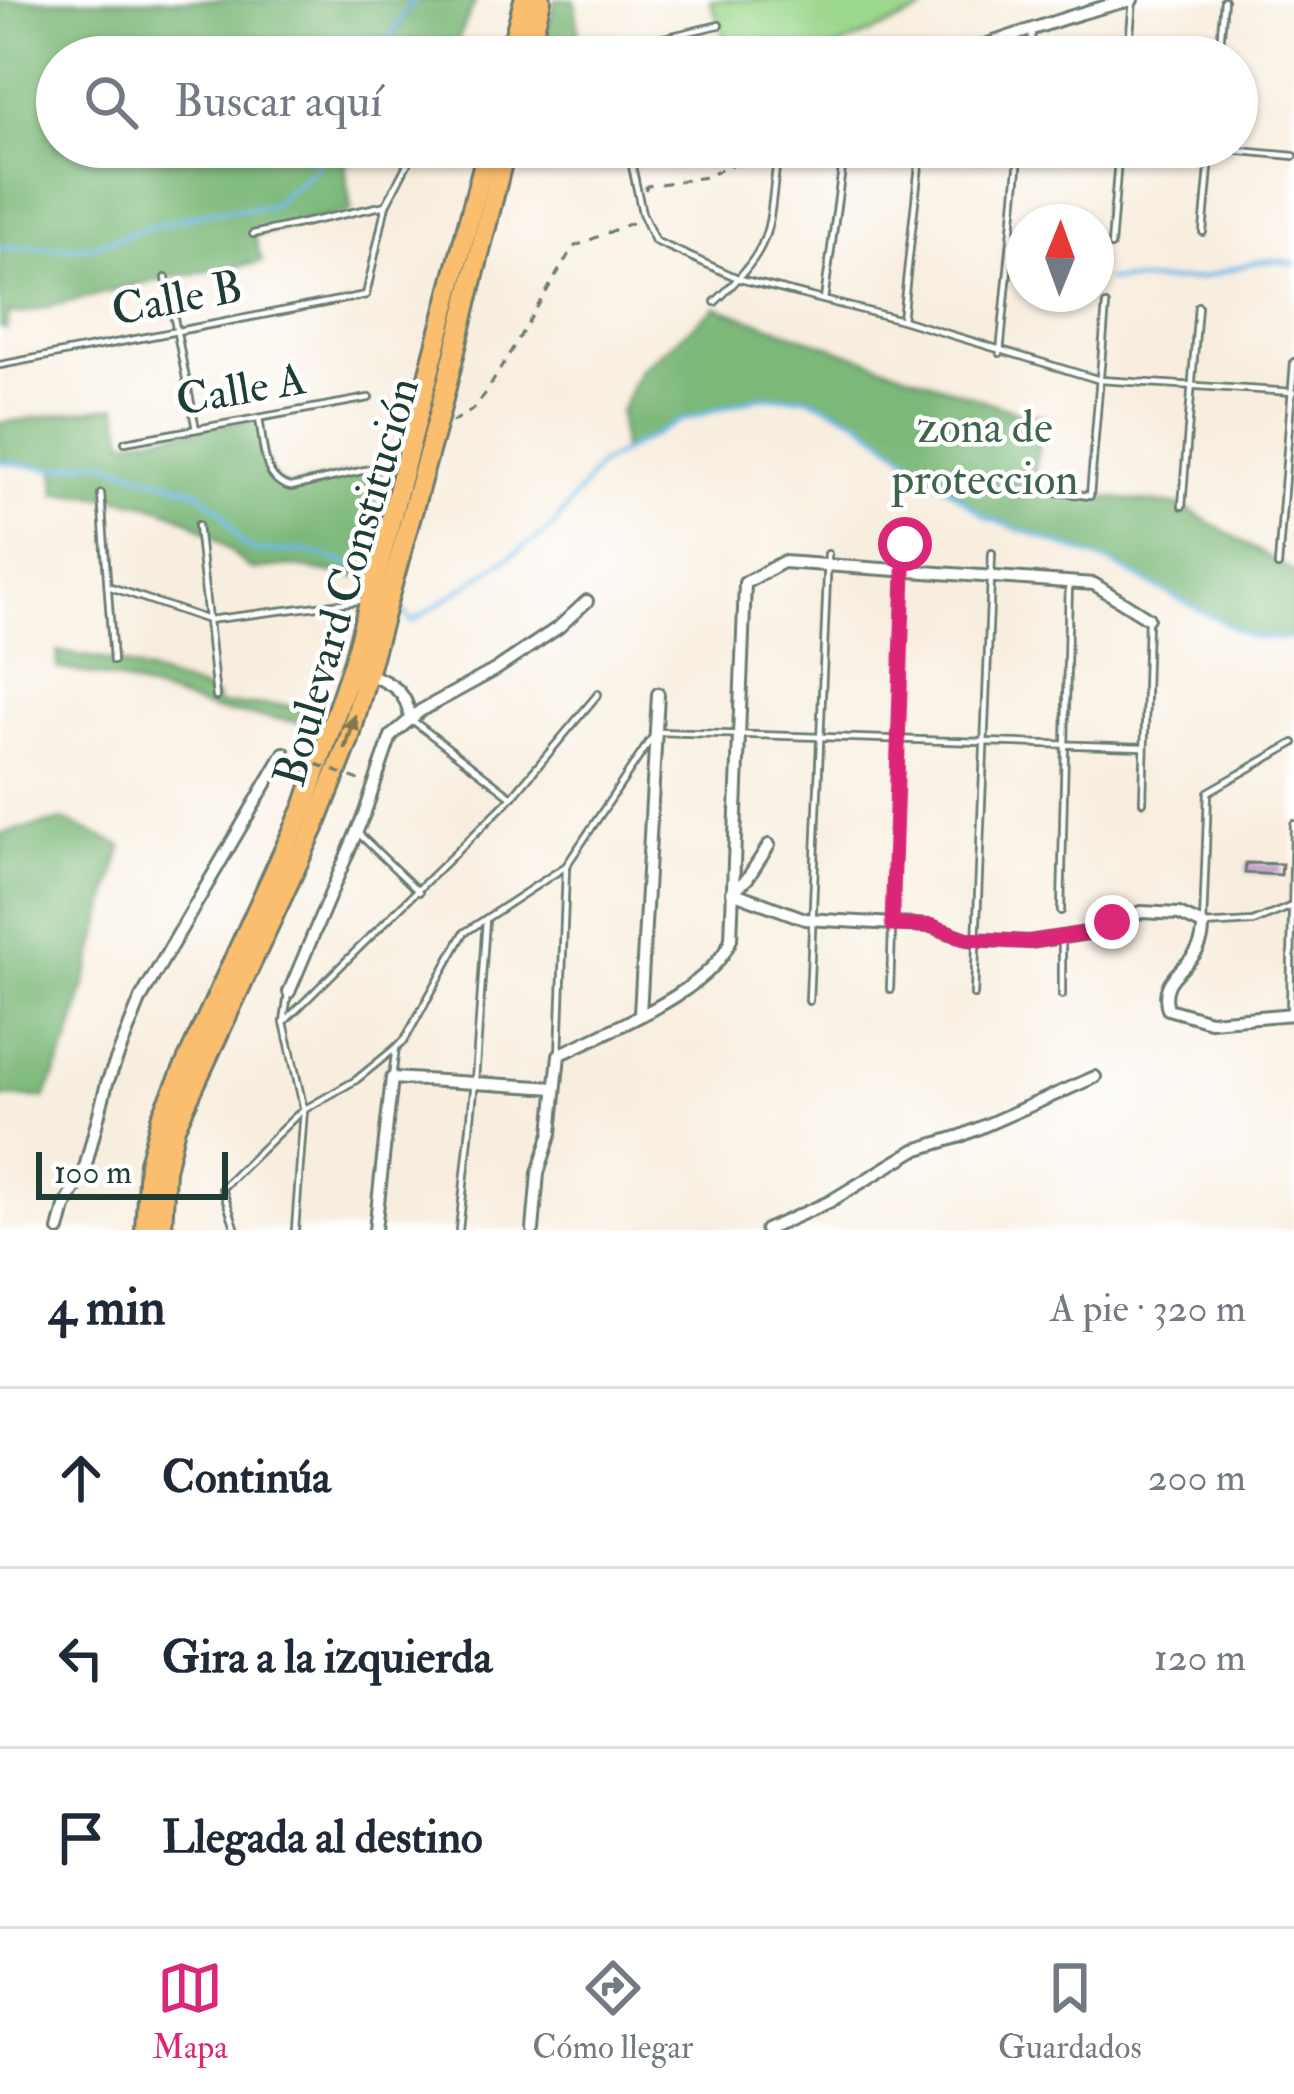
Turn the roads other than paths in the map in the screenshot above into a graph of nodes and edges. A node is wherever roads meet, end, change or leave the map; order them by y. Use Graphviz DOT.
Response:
graph roads {
  1 [pos="524,0"];
  2 [pos="541,0"];
  3 [pos="1132,0"];
  4 [pos="1224,0"];
  5 [pos="719,25"];
  6 [pos="1032,29"];
  7 [pos="515,36"];
  8 [pos="532,36"];
  9 [pos="678,36"];
  10 [pos="1010,36"];
  11 [pos="1032,36"];
  12 [pos="1129,36"];
  13 [pos="1221,36"];
  14 [pos="1258,153"];
  15 [pos="1294,156"];
  16 [pos="405,168"];
  17 [pos="483,168"];
  18 [pos="501,168"];
  19 [pos="632,168"];
  20 [pos="775,168"];
  21 [pos="842,168"];
  22 [pos="919,168"];
  23 [pos="1019,168"];
  24 [pos="1118,168"];
  25 [pos="1209,168"];
  26 [pos="386,205"];
  27 [pos="1114,213"];
  28 [pos="1203,232"];
  29 [pos="253,234"];
  30 [pos="166,278"];
  31 [pos="740,279"];
  32 [pos="824,300"];
  33 [pos="716,302"];
  34 [pos="1198,306"];
  35 [pos="1105,312"];
  36 [pos="902,320"];
  37 [pos="176,328"];
  38 [pos="1000,352"];
  39 [pos="1294,362"];
  40 [pos="0,364"];
  41 [pos="1100,380"];
  42 [pos="1192,385"];
  43 [pos="1293,392"];
  44 [pos="369,398"];
  45 [pos="259,418"];
  46 [pos="196,429"];
  47 [pos="125,442"];
  48 [pos="407,461"];
  49 [pos="1031,490"];
  50 [pos="101,494"];
  51 [pos="1182,506"];
  52 [pos="198,525"];
  53 [pos="905,544"];
  54 [pos="992,553"];
  55 [pos="828,560"];
  56 [pos="1278,566"];
  57 [pos="904,571"];
  58 [pos="991,577"];
  59 [pos="1069,582"];
  60 [pos="108,586"];
  61 [pos="370,600"];
  62 [pos="587,601"];
  63 [pos="1148,618"];
  64 [pos="208,620"];
  65 [pos="113,661"];
  66 [pos="368,674"];
  67 [pos="598,694"];
  68 [pos="658,694"];
  69 [pos="216,697"];
  70 [pos="410,718"];
  71 [pos="656,732"];
  72 [pos="739,734"];
  73 [pos="820,737"];
  74 [pos="899,740"];
  75 [pos="984,742"];
  76 [pos="1294,743"];
  77 [pos="1065,745"];
  78 [pos="1144,747"];
  79 [pos="284,753"];
  80 [pos="512,797"];
  81 [pos="1143,802"];
  82 [pos="1294,824"];
  83 [pos="356,832"];
  84 [pos="769,844"];
  85 [pos="566,866"];
  86 [pos="419,892"];
  87 [pos="733,892"];
  88 [pos="1292,906"];
  89 [pos="1060,910"];
  90 [pos="486,916"];
  91 [pos="813,919"];
  92 [pos="892,925"];
  93 [pos="1203,925"];
  94 [pos="1062,937"];
  95 [pos="976,939"];
  96 [pos="890,989"];
  97 [pos="289,992"];
  98 [pos="974,995"];
  99 [pos="1062,995"];
  100 [pos="809,1001"];
  101 [pos="640,1014"];
  102 [pos="1292,1014"];
  103 [pos="284,1022"];
  104 [pos="396,1047"];
  105 [pos="559,1055"];
  106 [pos="1095,1077"];
  107 [pos="392,1078"];
  108 [pos="475,1081"];
  109 [pos="555,1088"];
  110 [pos="304,1109"];
  111 [pos="59,1230"];
  112 [pos="145,1230"];
  113 [pos="162,1230"];
  114 [pos="236,1230"];
  115 [pos="295,1230"];
  116 [pos="375,1230"];
  117 [pos="459,1230"];
  118 [pos="533,1230"];
  119 [pos="766,1230"];
  1 -- 7 [label="highway"];
  2 -- 8 [label="highway"];
  3 -- 6 [label="street"];
  3 -- 12 [label="lane"];
  4 -- 13 [label="lane"];
  5 -- 9 [label="lane"];
  6 -- 10 [label="street"];
  6 -- 11 [label="lane"];
  14 -- 15 [label="lane"];
  16 -- 26 [label="lane"];
  17 -- 48 [label="highway, Boulevard Constitución"];
  18 -- 66 [label="highway, Boulevard Constitución"];
  19 -- 31 [label="lane"];
  20 -- 31 [label="lane"];
  21 -- 32 [label="lane"];
  22 -- 36 [label="lane"];
  23 -- 38 [label="lane"];
  24 -- 27 [label="lane"];
  25 -- 28 [label="lane"];
  26 -- 29 [label="lane"];
  26 -- 37 [label="lane, Calle B"];
  30 -- 37 [label="lane"];
  31 -- 32 [label="lane"];
  31 -- 33 [label="lane"];
  32 -- 36 [label="lane"];
  34 -- 42 [label="lane"];
  35 -- 41 [label="lane"];
  36 -- 38 [label="lane"];
  37 -- 40 [label="lane, Calle B"];
  37 -- 46 [label="lane"];
  38 -- 41 [label="lane"];
  39 -- 43 [label="lane"];
  41 -- 42 [label="lane"];
  41 -- 49 [label="lane"];
  42 -- 43 [label="lane"];
  42 -- 51 [label="lane"];
  43 -- 56 [label="lane"];
  44 -- 45 [label="lane, Calle A"];
  45 -- 46 [label="lane, Calle A"];
  45 -- 48 [label="lane"];
  46 -- 47 [label="lane, Calle A"];
  48 -- 61 [label="highway, Boulevard Constitución"];
  50 -- 60 [label="lane"];
  52 -- 64 [label="lane"];
  53 -- 57 [label="lane"];
  54 -- 58 [label="lane"];
  55 -- 57 [label="street"];
  55 -- 72 [label="street"];
  55 -- 73 [label="lane"];
  57 -- 58 [label="street"];
  57 -- 74 [label="lane"];
  58 -- 59 [label="street"];
  58 -- 75 [label="lane"];
  59 -- 63 [label="street"];
  59 -- 77 [label="lane"];
  60 -- 64 [label="lane"];
  60 -- 65 [label="lane"];
  61 -- 64 [label="lane"];
  61 -- 112 [label="highway, Boulevard Constitución"];
  62 -- 70 [label="street"];
  63 -- 78 [label="lane"];
  64 -- 69 [label="lane"];
  66 -- 70 [label="street"];
  113 -- 66 [label="highway, Boulevard Constitución, one-way"];
  67 -- 80 [label="lane"];
  68 -- 71 [label="street"];
  70 -- 80 [label="lane"];
  70 -- 83 [label="street"];
  71 -- 72 [label="lane"];
  71 -- 85 [label="lane"];
  71 -- 101 [label="street"];
  72 -- 73 [label="lane"];
  72 -- 87 [label="street"];
  73 -- 74 [label="lane"];
  73 -- 91 [label="lane"];
  74 -- 75 [label="lane"];
  74 -- 92 [label="lane"];
  75 -- 77 [label="lane"];
  75 -- 95 [label="lane"];
  76 -- 93 [label="lane"];
  77 -- 78 [label="lane"];
  77 -- 89 [label="lane"];
  78 -- 81 [label="lane"];
  79 -- 111 [label="street"];
  80 -- 86 [label="lane"];
  82 -- 88 [label="lane"];
  83 -- 86 [label="lane"];
  83 -- 97 [label="street"];
  84 -- 87 [label="street"];
  85 -- 90 [label="lane"];
  85 -- 105 [label="lane"];
  86 -- 103 [label="lane"];
  87 -- 91 [label="street"];
  87 -- 101 [label="street"];
  88 -- 93 [label="lane"];
  88 -- 102 [label="lane"];
  90 -- 104 [label="lane"];
  90 -- 108 [label="lane"];
  91 -- 92 [label="street"];
  91 -- 100 [label="lane"];
  92 -- 95 [label="street"];
  92 -- 96 [label="lane"];
  93 -- 94 [label="street"];
  93 -- 102 [label="street"];
  94 -- 95 [label="street"];
  94 -- 99 [label="lane"];
  95 -- 98 [label="lane"];
  97 -- 103 [label="lane"];
  101 -- 105 [label="street"];
  103 -- 110 [label="lane"];
  104 -- 107 [label="lane"];
  104 -- 110 [label="lane"];
  105 -- 109 [label="street"];
  106 -- 119 [label="street"];
  107 -- 108 [label="street"];
  107 -- 116 [label="street"];
  108 -- 109 [label="street"];
  108 -- 117 [label="lane"];
  109 -- 118 [label="street"];
  110 -- 114 [label="lane"];
  110 -- 115 [label="lane"];
}
